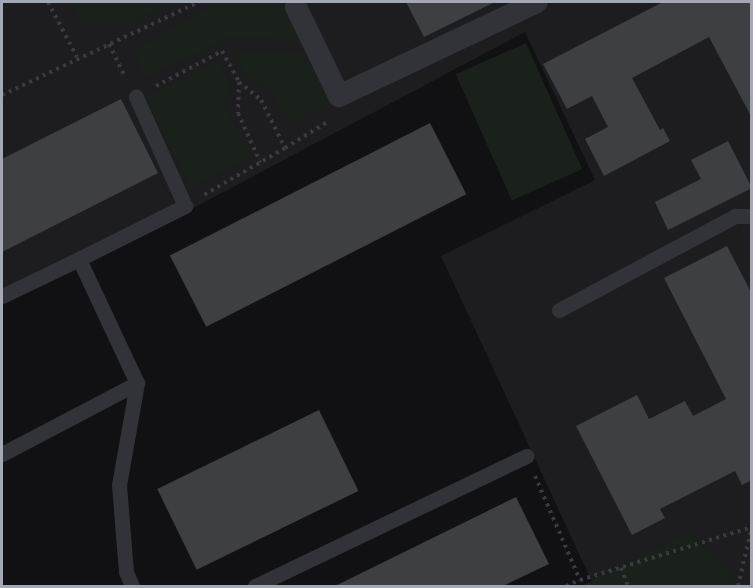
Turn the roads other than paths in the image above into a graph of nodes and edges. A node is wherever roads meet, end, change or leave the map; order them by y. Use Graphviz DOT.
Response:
graph roads {
  1 [pos="537,2"];
  2 [pos="296,7"];
  3 [pos="136,98"];
  4 [pos="752,216"];
  5 [pos="80,260"];
  6 [pos="2,296"];
  7 [pos="559,310"];
  8 [pos="137,383"];
  9 [pos="2,454"];
  10 [pos="526,456"];
  11 [pos="132,586"];
  12 [pos="255,586"];
  1 -- 2 [label="street"];
  3 -- 5 [label="lane"];
  4 -- 7 [label="lane"];
  5 -- 6 [label="lane"];
  5 -- 8 [label="lane"];
  8 -- 9 [label="lane"];
  8 -- 11 [label="lane"];
  10 -- 12 [label="lane"];
}
